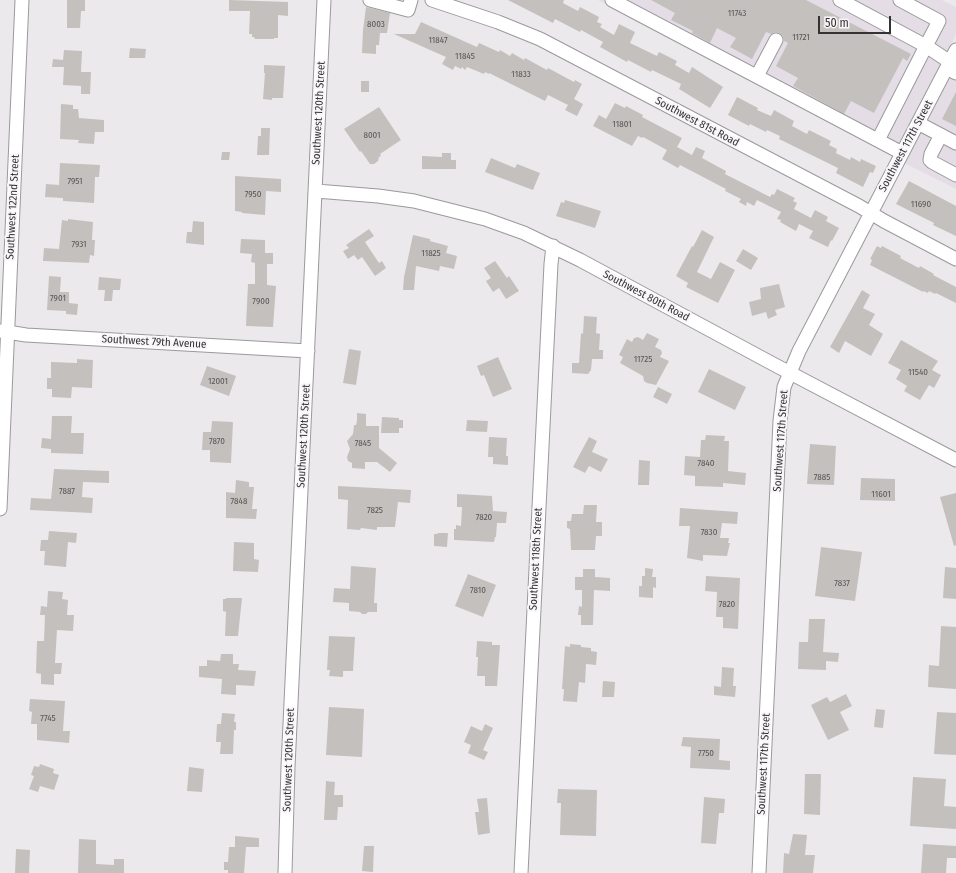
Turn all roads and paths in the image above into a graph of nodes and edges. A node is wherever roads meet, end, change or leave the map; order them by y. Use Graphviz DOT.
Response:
graph roads {
  1 [pos="22,0"];
  2 [pos="324,0"];
  3 [pos="370,0"];
  4 [pos="411,0"];
  5 [pos="432,0"];
  6 [pos="612,0"];
  7 [pos="840,0"];
  8 [pos="900,0"];
  9 [pos="776,40"];
  10 [pos="926,46"];
  11 [pos="956,50"];
  12 [pos="953,67"];
  13 [pos="757,76"];
  14 [pos="918,123"];
  15 [pos="941,135"];
  16 [pos="878,140"];
  17 [pos="956,143"];
  18 [pos="902,153"];
  19 [pos="956,175"];
  20 [pos="316,191"];
  21 [pos="871,212"];
  22 [pos="553,246"];
  23 [pos="956,259"];
  24 [pos="4,332"];
  25 [pos="308,351"];
  26 [pos="789,373"];
  27 [pos="956,460"];
  28 [pos="0,509"];
  29 [pos="285,873"];
  30 [pos="521,873"];
  31 [pos="759,873"];
  1 -- 24 [label="street, Southwest 122nd Street"];
  2 -- 20 [label="street, Southwest 120th Street"];
  3 -- 4 [label="street"];
  5 -- 21 [label="street, Southwest 81st Road"];
  6 -- 13 [label="street"];
  7 -- 10 [label="street"];
  8 -- 10 [label="street"];
  9 -- 13 [label="street"];
  10 -- 12 [label="street"];
  10 -- 16 [label="street"];
  11 -- 12 [label="street, Southwest 117th Street"];
  12 -- 14 [label="street, Southwest 117th Street"];
  13 -- 16 [label="street"];
  14 -- 15 [label="street"];
  14 -- 18 [label="street, Southwest 117th Street"];
  15 -- 17 [label="street"];
  15 -- 19 [label="street"];
  16 -- 18 [label="street"];
  18 -- 21 [label="street, Southwest 117th Street"];
  20 -- 22 [label="street, Southwest 80th Road"];
  20 -- 25 [label="street, Southwest 120th Street"];
  21 -- 23 [label="street, Southwest 81st Road"];
  21 -- 26 [label="street, Southwest 117th Street"];
  22 -- 26 [label="street, Southwest 80th Road"];
  22 -- 30 [label="street, Southwest 118th Street"];
  24 -- 25 [label="street, Southwest 79th Avenue"];
  24 -- 28 [label="street, Southwest 122nd Street"];
  25 -- 29 [label="street, Southwest 120th Street"];
  26 -- 27 [label="street, Southwest 80th Road"];
  26 -- 31 [label="street, Southwest 117th Street"];
}
